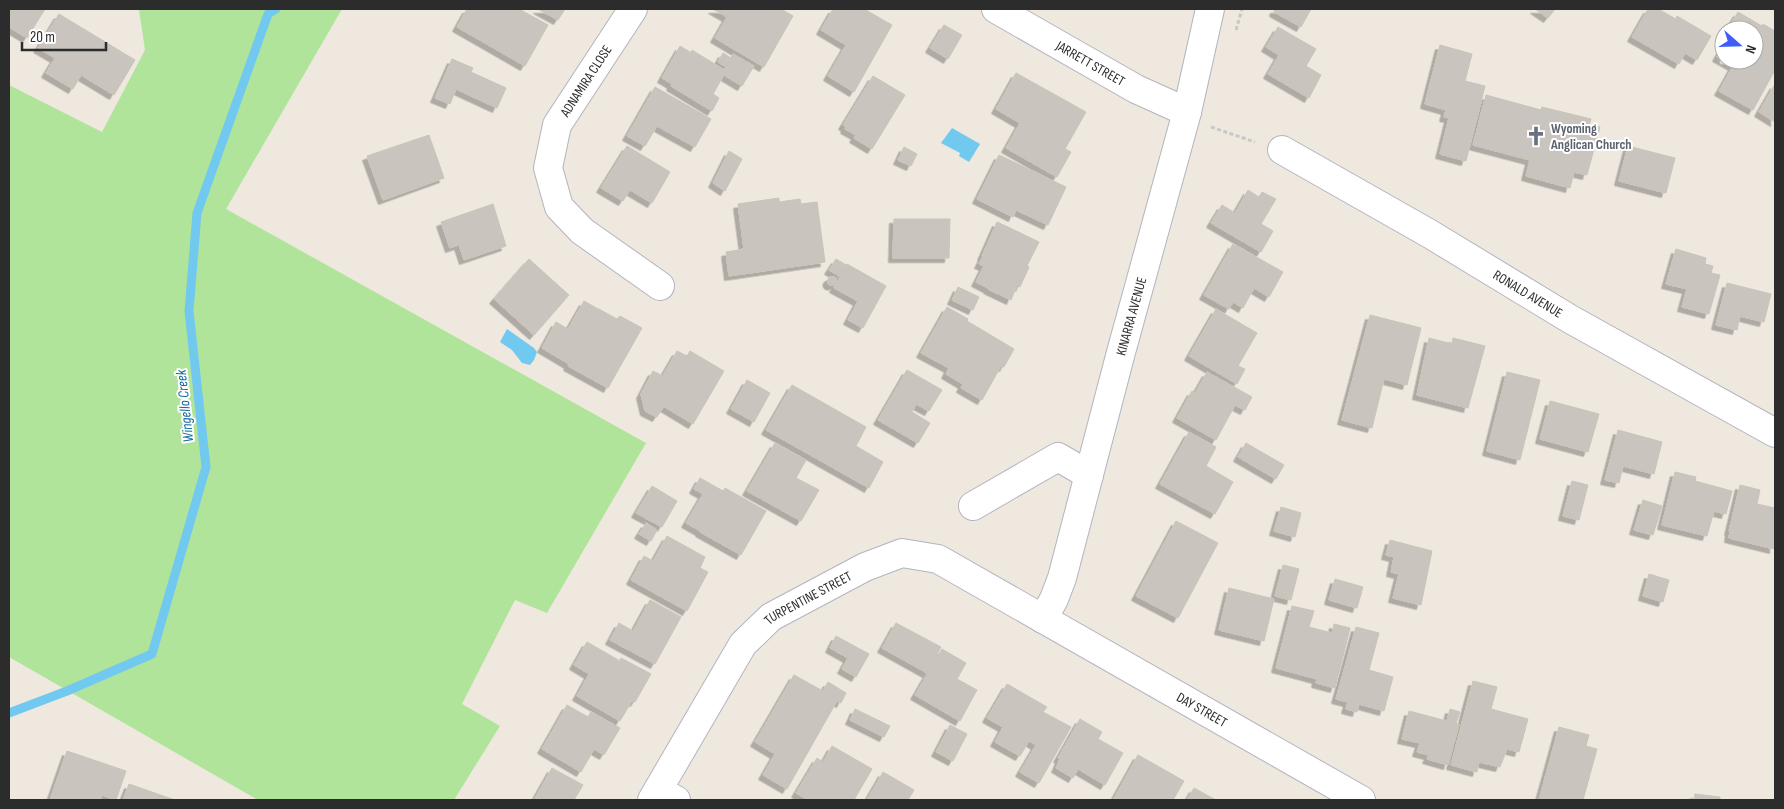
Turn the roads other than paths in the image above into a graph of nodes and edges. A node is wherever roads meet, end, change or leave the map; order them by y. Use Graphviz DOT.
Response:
graph roads {
  1 [pos="634,9"];
  2 [pos="996,9"];
  3 [pos="1210,9"];
  4 [pos="1187,112"];
  5 [pos="1282,150"];
  6 [pos="660,286"];
  7 [pos="1775,433"];
  8 [pos="1088,475"];
  9 [pos="973,506"];
  10 [pos="1043,619"];
  11 [pos="662,797"];
  12 [pos="1361,800"];
  1 -- 6 [label="street, ADNAMIRA CLOSE"];
  2 -- 4 [label="street, JARRETT STREET"];
  3 -- 4 [label="street, KINARRA AVENUE"];
  4 -- 8 [label="street, KINARRA AVENUE"];
  5 -- 7 [label="street, RONALD AVENUE"];
  8 -- 9 [label="street"];
  8 -- 10 [label="street, KINARRA AVENUE"];
  10 -- 11 [label="street, TURPENTINE STREET"];
  10 -- 12 [label="street, DAY STREET"];
}
